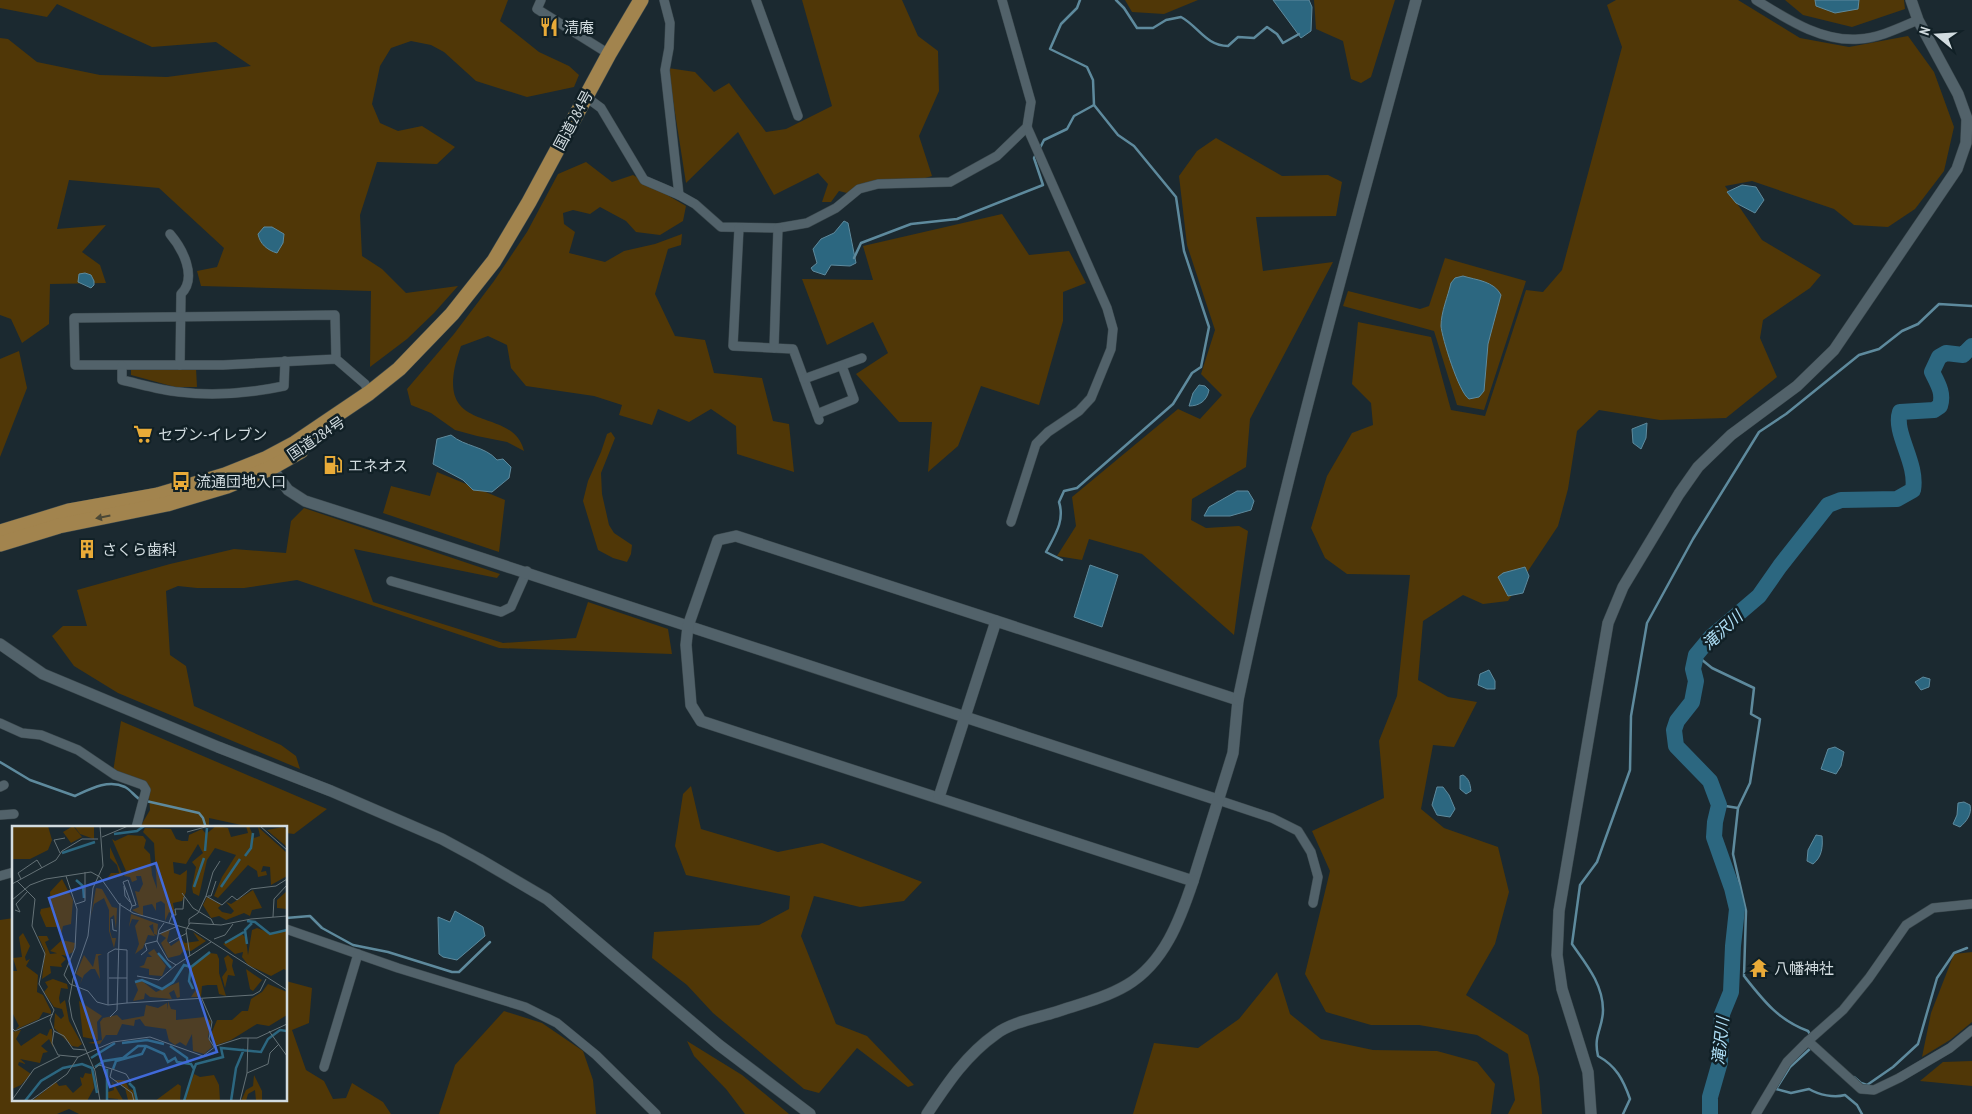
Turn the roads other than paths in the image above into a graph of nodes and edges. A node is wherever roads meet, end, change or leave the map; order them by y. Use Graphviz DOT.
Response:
graph roads {
  1 [pos="541,0"];
  2 [pos="641,0"];
  3 [pos="664,0"];
  4 [pos="756,0"];
  5 [pos="1002,0"];
  6 [pos="1416,0"];
  7 [pos="1756,0"];
  8 [pos="1911,0"];
  9 [pos="1918,20"];
  10 [pos="609,54"];
  11 [pos="586,97"];
  12 [pos="798,116"];
  13 [pos="1027,127"];
  14 [pos="679,195"];
  15 [pos="738,228"];
  16 [pos="778,228"];
  17 [pos="170,234"];
  18 [pos="452,314"];
  19 [pos="180,318"];
  20 [pos="774,348"];
  21 [pos="862,358"];
  22 [pos="336,359"];
  23 [pos="285,362"];
  24 [pos="180,365"];
  25 [pos="122,366"];
  26 [pos="842,366"];
  27 [pos="804,379"];
  28 [pos="369,393"];
  29 [pos="268,464"];
  30 [pos="1011,522"];
  31 [pos="0,532"];
  32 [pos="0,544"];
  33 [pos="527,571"];
  34 [pos="391,581"];
  35 [pos="996,621"];
  36 [pos="688,626"];
  37 [pos="0,644"];
  38 [pos="1238,700"];
  39 [pos="965,718"];
  40 [pos="0,724"];
  41 [pos="939,797"];
  42 [pos="1218,800"];
  43 [pos="14,814"];
  44 [pos="0,815"];
  45 [pos="137,826"];
  46 [pos="1192,882"];
  47 [pos="1313,903"];
  48 [pos="1972,904"];
  49 [pos="288,930"];
  50 [pos="358,954"];
  51 [pos="1972,1030"];
  52 [pos="1808,1040"];
  53 [pos="324,1067"];
  54 [pos="656,1114"];
  55 [pos="810,1114"];
  56 [pos="927,1114"];
  57 [pos="1592,1114"];
  58 [pos="1756,1114"];
  1 -- 10 [label="street"];
  2 -- 10 [label="highway, 国道284号"];
  3 -- 14 [label="street"];
  4 -- 12 [label="street"];
  5 -- 13 [label="street"];
  6 -- 38 [label="street"];
  7 -- 9 [label="street"];
  8 -- 9 [label="street"];
  9 -- 57 [label="street"];
  10 -- 11 [label="highway, 国道284号"];
  11 -- 14 [label="street"];
  11 -- 18 [label="highway, 国道284号"];
  13 -- 16 [label="street"];
  13 -- 30 [label="street"];
  14 -- 15 [label="street"];
  15 -- 16 [label="street"];
  15 -- 20 [label="street"];
  16 -- 20 [label="street"];
  17 -- 19 [label="street"];
  18 -- 28 [label="highway, 国道284号"];
  18 -- 29 [label="highway, 国道284号"];
  19 -- 22 [label="street"];
  19 -- 24 [label="street"];
  19 -- 25 [label="street"];
  20 -- 27 [label="street"];
  21 -- 26 [label="street"];
  22 -- 23 [label="street"];
  22 -- 28 [label="street"];
  23 -- 24 [label="street"];
  23 -- 25 [label="street"];
  24 -- 25 [label="street"];
  26 -- 27 [label="street"];
  26 -- 27 [label="street"];
  28 -- 29 [label="highway, 国道284号"];
  29 -- 31 [label="highway, 国道284号"];
  29 -- 32 [label="highway, 国道284号, one-way"];
  29 -- 33 [label="street"];
  33 -- 34 [label="street"];
  33 -- 36 [label="street"];
  35 -- 36 [label="street"];
  35 -- 38 [label="street"];
  35 -- 39 [label="street"];
  36 -- 39 [label="street"];
  36 -- 41 [label="street"];
  37 -- 55 [label="street"];
  38 -- 42 [label="street"];
  39 -- 41 [label="street"];
  39 -- 42 [label="street"];
  40 -- 45 [label="street"];
  41 -- 46 [label="street"];
  42 -- 46 [label="street"];
  42 -- 47 [label="street"];
  43 -- 44 [label="street"];
  46 -- 56 [label="street"];
  48 -- 52 [label="street"];
  49 -- 50 [label="street"];
  50 -- 53 [label="street"];
  50 -- 54 [label="street"];
  51 -- 52 [label="street"];
  52 -- 58 [label="street"];
}
